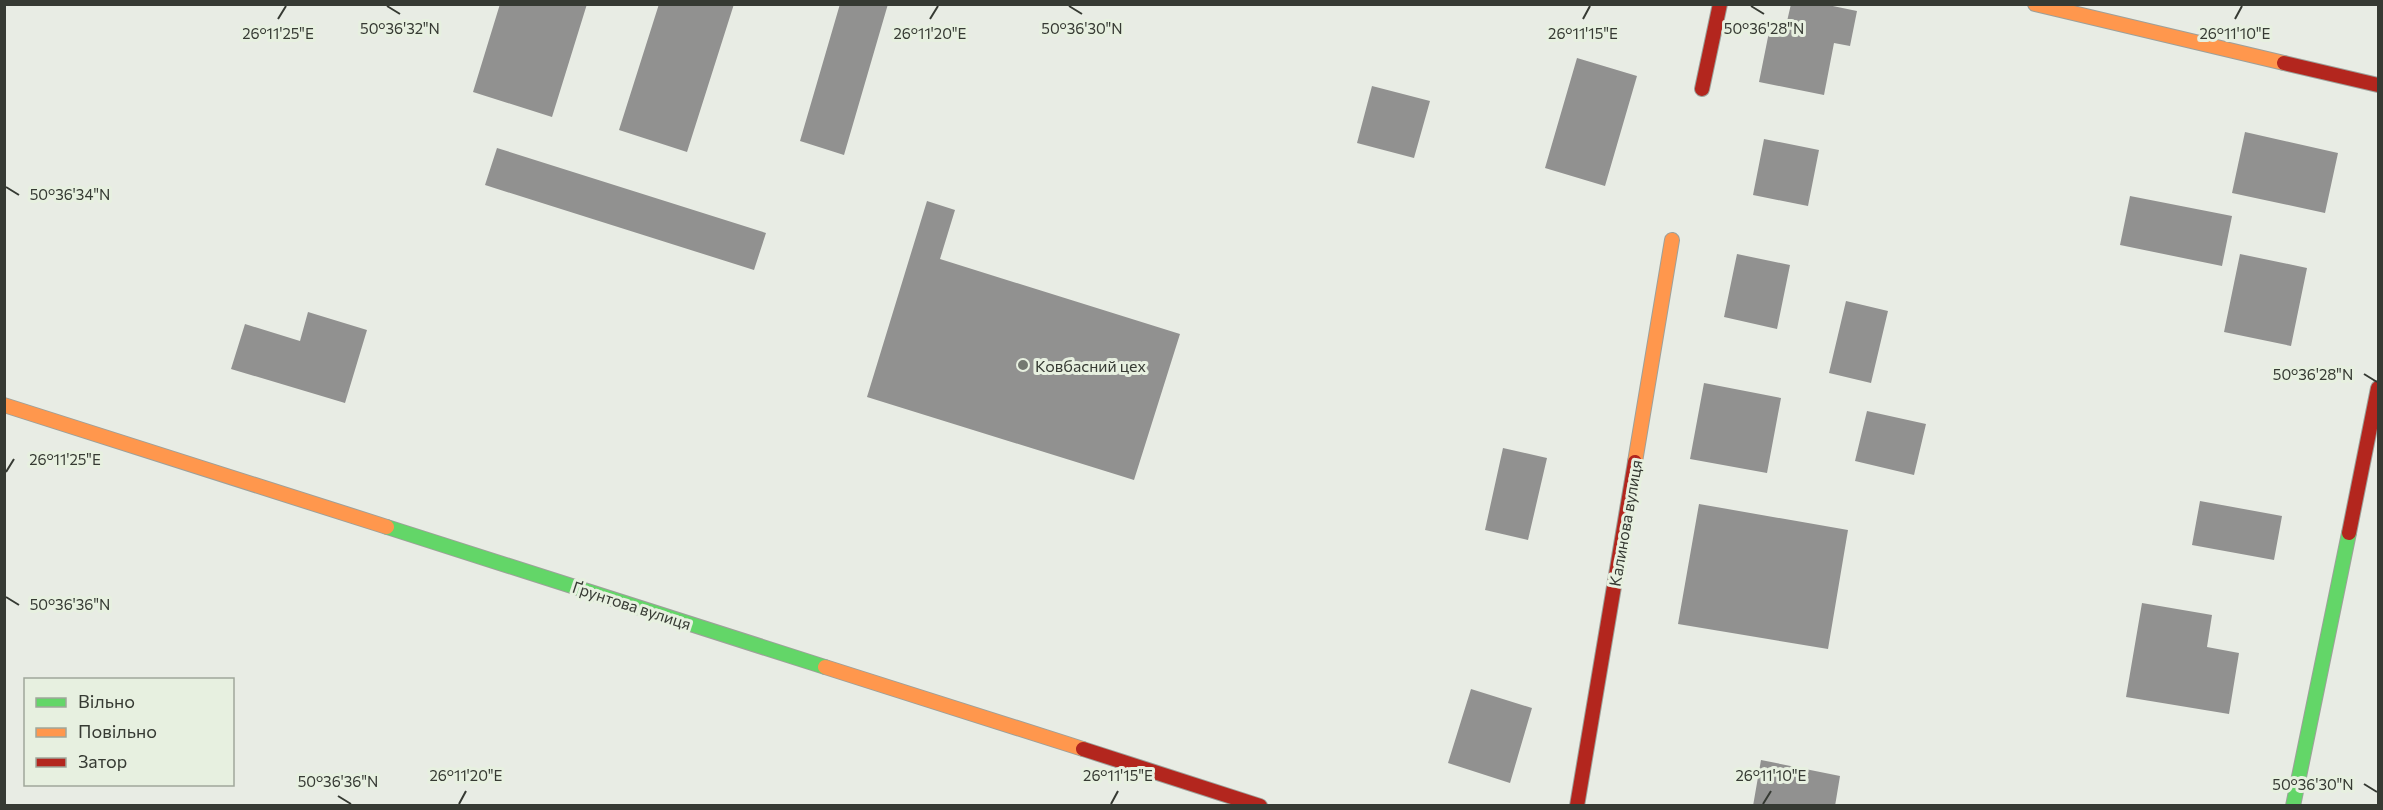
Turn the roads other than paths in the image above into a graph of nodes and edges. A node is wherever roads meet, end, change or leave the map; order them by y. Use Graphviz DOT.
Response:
graph roads {
  1 [pos="1720,4"];
  2 [pos="2035,4"];
  3 [pos="2379,85"];
  4 [pos="1702,89"];
  5 [pos="1672,240"];
  6 [pos="2379,388"];
  7 [pos="4,405"];
  8 [pos="1260,806"];
  9 [pos="1577,806"];
  10 [pos="2293,806"];
  1 -- 4 [label="street"];
  2 -- 3 [label="street"];
  5 -- 9 [label="street, Калинова вулиця"];
  6 -- 10 [label="street"];
  7 -- 8 [label="street, Ґрунтова вулиця"];
}
